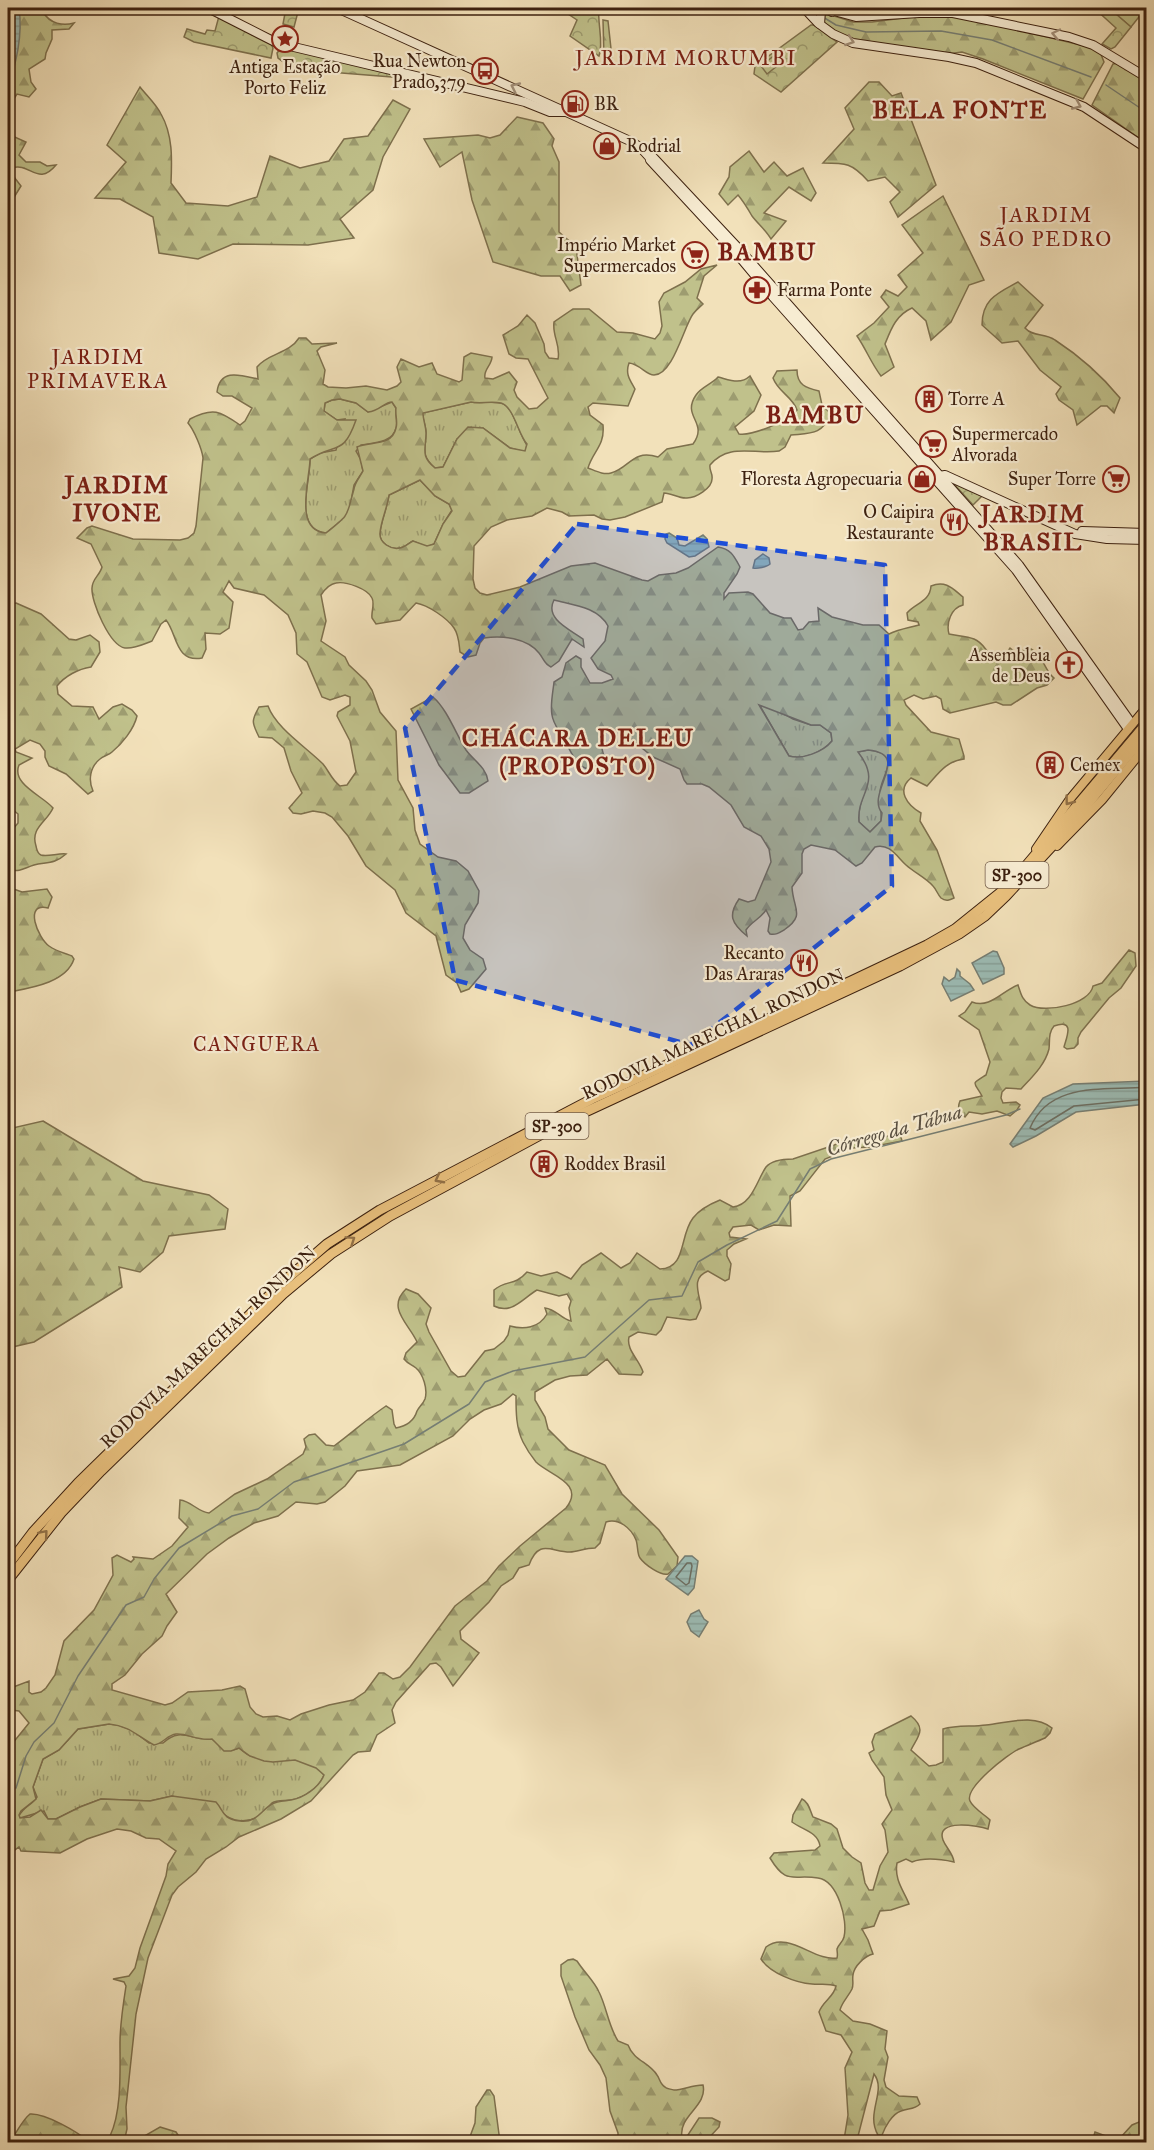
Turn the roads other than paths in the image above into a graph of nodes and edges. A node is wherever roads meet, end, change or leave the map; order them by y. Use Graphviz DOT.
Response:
graph roads {
  1 [pos="337,8"];
  2 [pos="805,8"];
  3 [pos="812,8"];
  4 [pos="829,8"];
  5 [pos="215,9"];
  6 [pos="853,17"];
  7 [pos="820,24"];
  8 [pos="1146,77"];
  9 [pos="568,112"];
  10 [pos="1146,148"];
  11 [pos="938,477"];
  12 [pos="1068,530"];
  13 [pos="1146,534"];
  14 [pos="1146,540"];
  15 [pos="1146,708"];
  16 [pos="1146,724"];
  17 [pos="1130,726"];
  18 [pos="1146,734"];
  19 [pos="1146,747"];
  20 [pos="1028,869"];
  21 [pos="8,1565"];
  22 [pos="8,1580"];
  9 -- 1 [label="street, one-way"];
  2 -- 3 [label="street"];
  2 -- 7 [label="street"];
  4 -- 6 [label="street"];
  5 -- 9 [label="street"];
  6 -- 7 [label="street"];
  8 -- 6 [label="street, one-way"];
  7 -- 10 [label="street, one-way"];
  9 -- 11 [label="street"];
  11 -- 12 [label="street"];
  11 -- 17 [label="street"];
  12 -- 13 [label="street"];
  12 -- 14 [label="street"];
  15 -- 17 [label="main road"];
  16 -- 20 [label="highway, RODOVIA MARECHAL RONDON / SP-300"];
  17 -- 20 [label="main road, one-way"];
  18 -- 20 [label="highway, RODOVIA MARECHAL RONDON / SP-300"];
  19 -- 20 [label="main road"];
  20 -- 21 [label="highway, RODOVIA MARECHAL RONDON / SP-300, one-way"];
  22 -- 20 [label="highway, RODOVIA MARECHAL RONDON / SP-300, one-way"];
}
